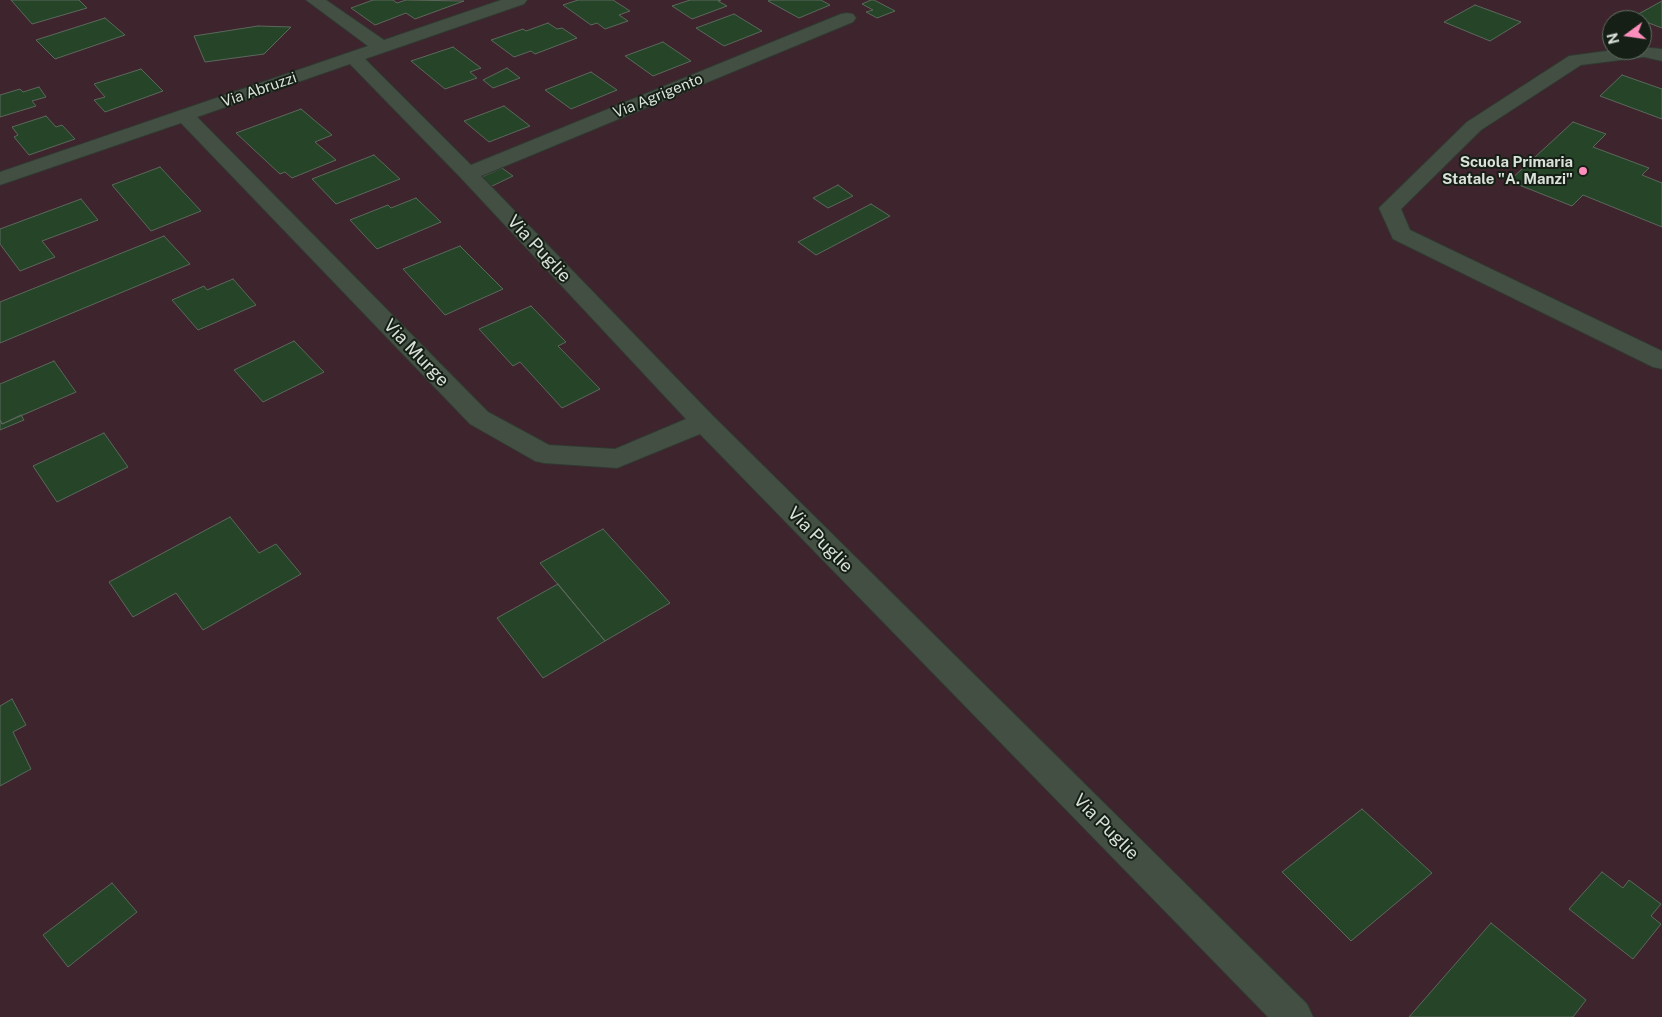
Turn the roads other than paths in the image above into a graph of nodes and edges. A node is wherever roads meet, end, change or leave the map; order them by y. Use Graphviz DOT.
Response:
graph roads {
  1 [pos="315,0"];
  2 [pos="518,0"];
  3 [pos="847,18"];
  4 [pos="381,47"];
  5 [pos="1662,55"];
  6 [pos="353,57"];
  7 [pos="185,116"];
  8 [pos="468,174"];
  9 [pos="0,179"];
  10 [pos="1662,361"];
  11 [pos="704,422"];
  12 [pos="1294,1017"];
  1 -- 4 [label="street"];
  2 -- 4 [label="street, Via Abruzzi"];
  3 -- 8 [label="street, Via Agrigento"];
  4 -- 6 [label="street, Via Abruzzi"];
  5 -- 10 [label="street"];
  6 -- 7 [label="street, Via Abruzzi"];
  6 -- 8 [label="street, Via Puglie"];
  7 -- 9 [label="street, Via Abruzzi"];
  7 -- 11 [label="street, Via Murge"];
  8 -- 11 [label="street, Via Puglie"];
  11 -- 12 [label="street, Via Puglie"];
}
